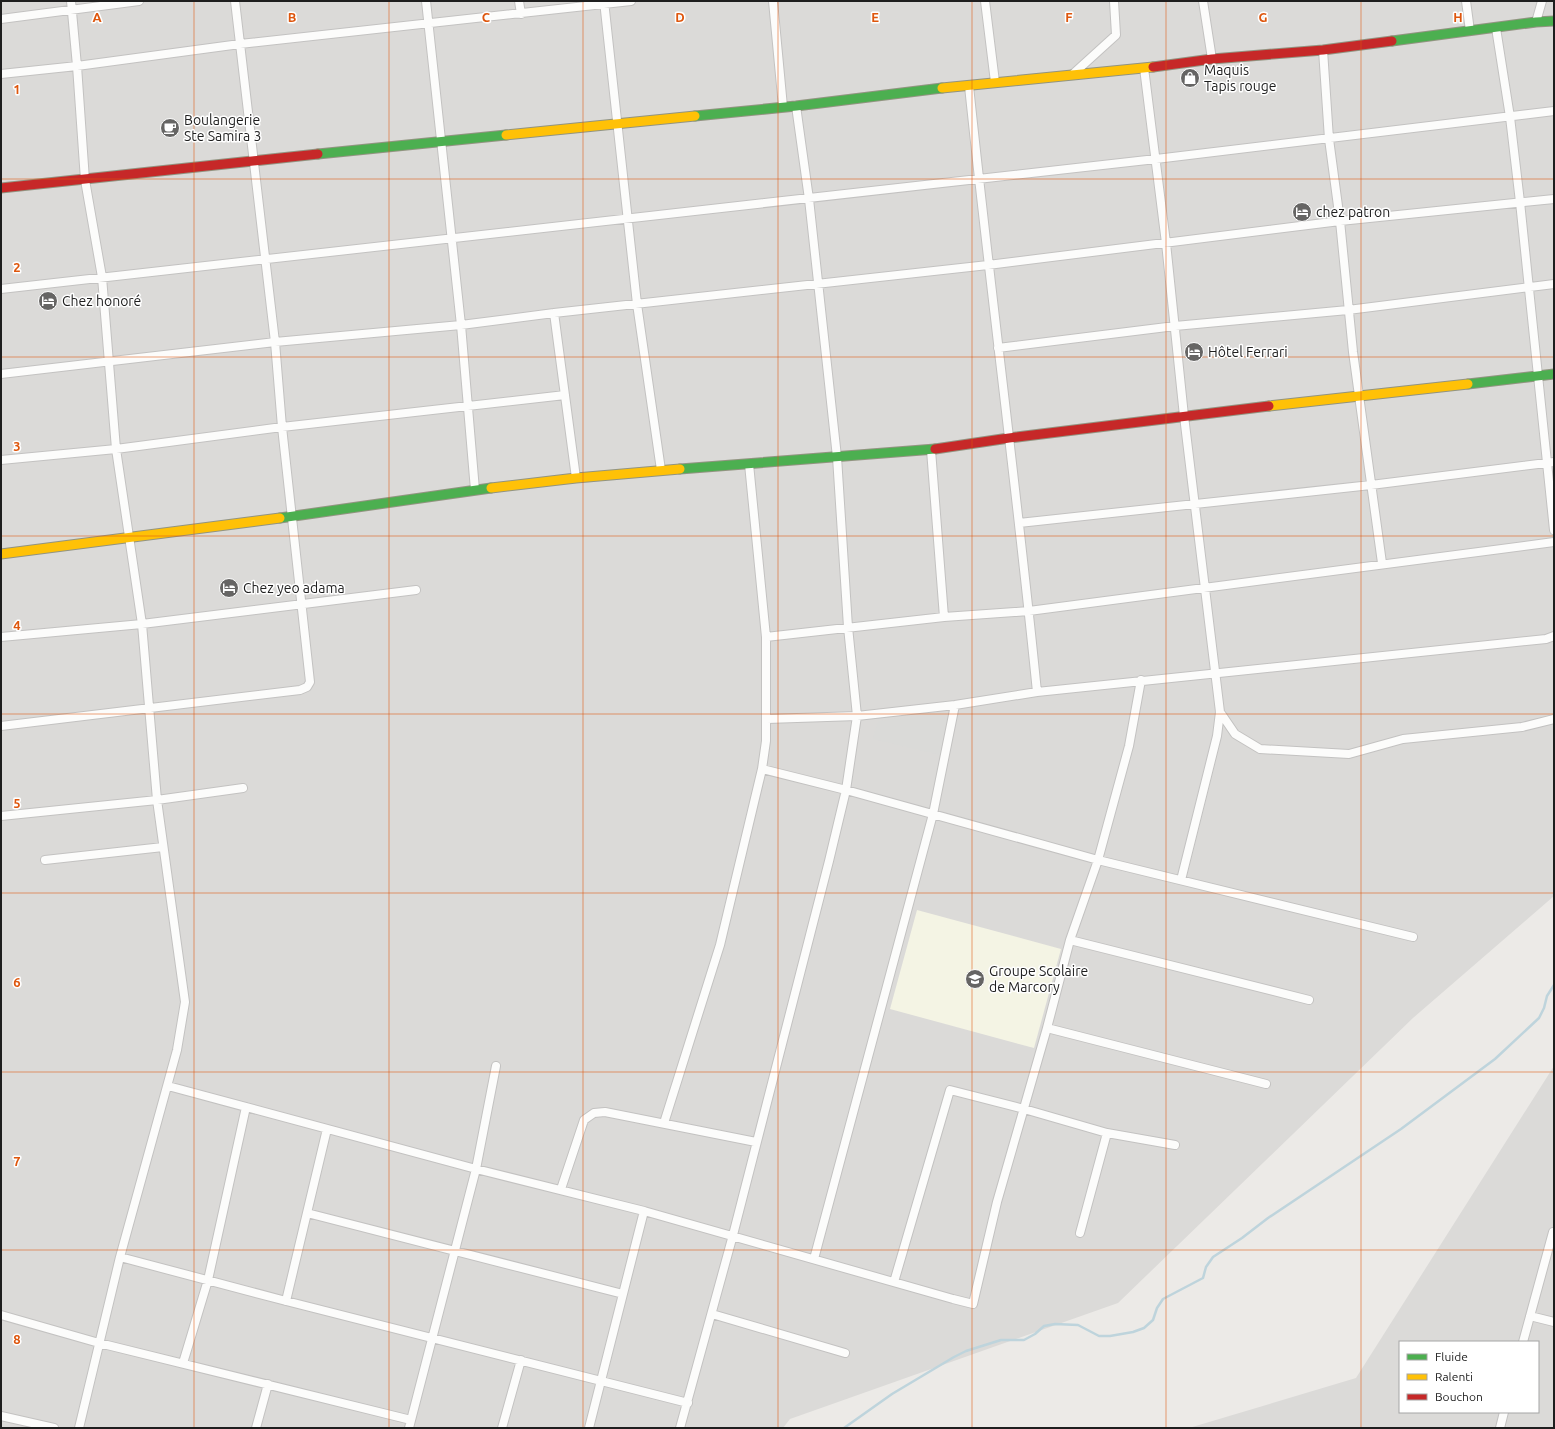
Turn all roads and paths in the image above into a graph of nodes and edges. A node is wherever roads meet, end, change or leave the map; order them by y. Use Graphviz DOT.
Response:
graph roads {
  1 [pos="139,1"];
  2 [pos="235,1"];
  3 [pos="426,1"];
  4 [pos="519,1"];
  5 [pos="631,1"];
  6 [pos="773,1"];
  7 [pos="984,1"];
  8 [pos="1114,1"];
  9 [pos="1203,1"];
  10 [pos="1466,1"];
  11 [pos="1542,1"];
  12 [pos="604,3"];
  13 [pos="71,5"];
  14 [pos="521,14"];
  15 [pos="1,19"];
  16 [pos="1554,21"];
  17 [pos="1536,22"];
  18 [pos="429,23"];
  19 [pos="1496,28"];
  20 [pos="1470,31"];
  21 [pos="240,44"];
  22 [pos="1323,50"];
  23 [pos="1212,60"];
  24 [pos="78,66"];
  25 [pos="1144,68"];
  26 [pos="1,74"];
  27 [pos="1073,75"];
  28 [pos="995,82"];
  29 [pos="969,86"];
  30 [pos="796,106"];
  31 [pos="782,107"];
  32 [pos="1554,111"];
  33 [pos="1510,117"];
  34 [pos="618,124"];
  35 [pos="1329,139"];
  36 [pos="441,141"];
  37 [pos="1156,159"];
  38 [pos="254,161"];
  39 [pos="85,180"];
  40 [pos="979,180"];
  41 [pos="1,188"];
  42 [pos="809,199"];
  43 [pos="1554,199"];
  44 [pos="1520,202"];
  45 [pos="628,218"];
  46 [pos="1340,221"];
  47 [pos="451,238"];
  48 [pos="1166,243"];
  49 [pos="265,260"];
  50 [pos="988,265"];
  51 [pos="102,277"];
  52 [pos="818,284"];
  53 [pos="1554,284"];
  54 [pos="1528,287"];
  55 [pos="1,289"];
  56 [pos="637,304"];
  57 [pos="1348,310"];
  58 [pos="554,313"];
  59 [pos="460,325"];
  60 [pos="1175,326"];
  61 [pos="275,342"];
  62 [pos="998,348"];
  63 [pos="109,362"];
  64 [pos="1,374"];
  65 [pos="1554,374"];
  66 [pos="1538,377"];
  67 [pos="565,395"];
  68 [pos="1360,397"];
  69 [pos="468,406"];
  70 [pos="1184,416"];
  71 [pos="282,427"];
  72 [pos="1009,438"];
  73 [pos="116,449"];
  74 [pos="931,450"];
  75 [pos="838,457"];
  76 [pos="1,460"];
  77 [pos="1551,463"];
  78 [pos="749,464"];
  79 [pos="660,470"];
  80 [pos="576,478"];
  81 [pos="1371,485"];
  82 [pos="475,490"];
  83 [pos="1195,504"];
  84 [pos="293,516"];
  85 [pos="1019,523"];
  86 [pos="1554,530"];
  87 [pos="128,538"];
  88 [pos="1554,542"];
  89 [pos="1,554"];
  90 [pos="1382,563"];
  91 [pos="1206,588"];
  92 [pos="416,590"];
  93 [pos="302,603"];
  94 [pos="1029,610"];
  95 [pos="944,617"];
  96 [pos="142,624"];
  97 [pos="848,627"];
  98 [pos="1554,636"];
  99 [pos="1,637"];
  100 [pos="766,637"];
  101 [pos="1215,673"];
  102 [pos="1141,680"];
  103 [pos="1037,692"];
  104 [pos="955,706"];
  105 [pos="149,709"];
  106 [pos="1220,712"];
  107 [pos="857,716"];
  108 [pos="767,718"];
  109 [pos="1554,719"];
  110 [pos="1,726"];
  111 [pos="762,769"];
  112 [pos="244,788"];
  113 [pos="846,790"];
  114 [pos="157,800"];
  115 [pos="933,814"];
  116 [pos="1,816"];
  117 [pos="163,847"];
  118 [pos="45,860"];
  119 [pos="1098,860"];
  120 [pos="1181,880"];
  121 [pos="1413,937"];
  122 [pos="1070,940"];
  123 [pos="1309,1000"];
  124 [pos="1047,1028"];
  125 [pos="496,1066"];
  126 [pos="1266,1084"];
  127 [pos="168,1086"];
  128 [pos="246,1107"];
  129 [pos="1024,1109"];
  130 [pos="664,1123"];
  131 [pos="327,1129"];
  132 [pos="1107,1133"];
  133 [pos="756,1142"];
  134 [pos="1174,1145"];
  135 [pos="476,1169"];
  136 [pos="561,1189"];
  137 [pos="644,1210"];
  138 [pos="307,1213"];
  139 [pos="1553,1232"];
  140 [pos="1080,1233"];
  141 [pos="733,1235"];
  142 [pos="455,1251"];
  143 [pos="120,1257"];
  144 [pos="814,1259"];
  145 [pos="208,1280"];
  146 [pos="894,1282"];
  147 [pos="622,1294"];
  148 [pos="286,1301"];
  149 [pos="712,1314"];
  150 [pos="1,1315"];
  151 [pos="1530,1316"];
  152 [pos="1554,1322"];
  153 [pos="432,1337"];
  154 [pos="1523,1341"];
  155 [pos="99,1343"];
  156 [pos="844,1353"];
  157 [pos="521,1360"];
  158 [pos="183,1363"];
  159 [pos="601,1381"];
  160 [pos="268,1384"];
  161 [pos="688,1403"];
  162 [pos="1504,1413"];
  163 [pos="1,1416"];
  164 [pos="410,1424"];
  165 [pos="54,1428"];
  166 [pos="79,1428"];
  167 [pos="256,1428"];
  168 [pos="502,1428"];
  169 [pos="589,1428"];
  170 [pos="680,1428"];
  171 [pos="1500,1428"];
  1 -- 13 [label="street"];
  2 -- 21 [label="street"];
  3 -- 18 [label="street"];
  4 -- 14 [label="street"];
  5 -- 12 [label="street"];
  6 -- 31 [label="street"];
  7 -- 28 [label="street"];
  8 -- 27 [label="street"];
  9 -- 23 [label="street"];
  10 -- 20 [label="street"];
  11 -- 17 [label="street"];
  12 -- 14 [label="street"];
  12 -- 34 [label="street"];
  13 -- 15 [label="street"];
  13 -- 24 [label="street"];
  14 -- 18 [label="street"];
  16 -- 17 [label="street"];
  17 -- 19 [label="street"];
  18 -- 21 [label="street"];
  18 -- 36 [label="street"];
  19 -- 20 [label="street"];
  19 -- 33 [label="street"];
  20 -- 22 [label="street"];
  21 -- 24 [label="street"];
  21 -- 38 [label="street"];
  22 -- 23 [label="street"];
  22 -- 35 [label="street"];
  23 -- 25 [label="street"];
  24 -- 26 [label="street"];
  24 -- 39 [label="street"];
  25 -- 27 [label="street"];
  25 -- 37 [label="street"];
  27 -- 28 [label="street"];
  28 -- 29 [label="street"];
  29 -- 30 [label="street"];
  29 -- 40 [label="street"];
  30 -- 31 [label="street"];
  30 -- 42 [label="street"];
  31 -- 34 [label="street"];
  32 -- 33 [label="street"];
  33 -- 35 [label="street"];
  33 -- 44 [label="street"];
  34 -- 36 [label="street"];
  34 -- 45 [label="street"];
  35 -- 37 [label="street"];
  35 -- 46 [label="street"];
  36 -- 38 [label="street"];
  36 -- 47 [label="street"];
  37 -- 40 [label="street"];
  37 -- 48 [label="street"];
  38 -- 39 [label="street"];
  38 -- 49 [label="street"];
  39 -- 41 [label="street"];
  39 -- 51 [label="street"];
  40 -- 42 [label="street"];
  40 -- 50 [label="street"];
  42 -- 45 [label="street"];
  42 -- 52 [label="street"];
  43 -- 44 [label="street"];
  44 -- 46 [label="street"];
  44 -- 54 [label="street"];
  45 -- 47 [label="street"];
  45 -- 56 [label="street"];
  46 -- 48 [label="street"];
  46 -- 57 [label="street"];
  47 -- 49 [label="street"];
  47 -- 59 [label="street"];
  48 -- 50 [label="street"];
  48 -- 60 [label="street"];
  49 -- 51 [label="street"];
  49 -- 61 [label="street"];
  50 -- 52 [label="street"];
  50 -- 62 [label="street"];
  51 -- 55 [label="street"];
  51 -- 63 [label="street"];
  52 -- 56 [label="street"];
  52 -- 75 [label="street"];
  53 -- 54 [label="street"];
  54 -- 57 [label="street"];
  54 -- 66 [label="street"];
  56 -- 58 [label="street"];
  56 -- 79 [label="street"];
  57 -- 60 [label="street"];
  57 -- 68 [label="street"];
  58 -- 59 [label="street"];
  58 -- 67 [label="street"];
  59 -- 61 [label="street"];
  59 -- 69 [label="street"];
  60 -- 62 [label="street"];
  60 -- 70 [label="street"];
  61 -- 63 [label="street"];
  61 -- 71 [label="street"];
  62 -- 72 [label="street"];
  63 -- 64 [label="street"];
  63 -- 73 [label="street"];
  65 -- 66 [label="street"];
  66 -- 68 [label="street"];
  66 -- 77 [label="street"];
  67 -- 69 [label="street"];
  67 -- 80 [label="street"];
  68 -- 70 [label="street"];
  68 -- 81 [label="street"];
  69 -- 71 [label="street"];
  69 -- 82 [label="street"];
  70 -- 72 [label="street"];
  70 -- 83 [label="street"];
  71 -- 73 [label="street"];
  71 -- 84 [label="street"];
  72 -- 74 [label="street"];
  72 -- 85 [label="street"];
  73 -- 76 [label="street"];
  73 -- 87 [label="street"];
  74 -- 75 [label="street"];
  74 -- 95 [label="street"];
  75 -- 78 [label="street"];
  75 -- 97 [label="street"];
  77 -- 81 [label="street"];
  77 -- 86 [label="street"];
  78 -- 79 [label="street"];
  78 -- 100 [label="street"];
  79 -- 80 [label="street"];
  80 -- 82 [label="street"];
  81 -- 83 [label="street"];
  81 -- 90 [label="street"];
  82 -- 84 [label="street"];
  83 -- 85 [label="street"];
  83 -- 91 [label="street"];
  84 -- 87 [label="street"];
  84 -- 93 [label="street"];
  85 -- 94 [label="street"];
  87 -- 89 [label="street"];
  87 -- 96 [label="street"];
  88 -- 90 [label="street"];
  90 -- 91 [label="street"];
  91 -- 94 [label="street"];
  91 -- 101 [label="street"];
  92 -- 93 [label="street"];
  93 -- 96 [label="street"];
  93 -- 105 [label="street"];
  94 -- 95 [label="street"];
  94 -- 103 [label="street"];
  95 -- 97 [label="street"];
  96 -- 99 [label="street"];
  96 -- 105 [label="street"];
  97 -- 100 [label="street"];
  97 -- 107 [label="street"];
  98 -- 101 [label="street"];
  100 -- 108 [label="street"];
  101 -- 102 [label="street"];
  101 -- 106 [label="street"];
  102 -- 103 [label="street"];
  102 -- 119 [label="street"];
  103 -- 104 [label="street"];
  104 -- 107 [label="street"];
  104 -- 115 [label="street"];
  105 -- 110 [label="street"];
  105 -- 114 [label="street"];
  106 -- 109 [label="street"];
  106 -- 120 [label="street"];
  107 -- 108 [label="street"];
  107 -- 113 [label="street"];
  108 -- 111 [label="street"];
  111 -- 113 [label="street"];
  111 -- 130 [label="street"];
  112 -- 114 [label="street"];
  113 -- 115 [label="street"];
  113 -- 133 [label="street"];
  114 -- 116 [label="street"];
  114 -- 117 [label="street"];
  115 -- 119 [label="street"];
  115 -- 144 [label="street"];
  117 -- 118 [label="street"];
  117 -- 127 [label="street"];
  119 -- 120 [label="street"];
  119 -- 122 [label="street"];
  120 -- 121 [label="street"];
  122 -- 123 [label="street"];
  122 -- 124 [label="street"];
  124 -- 126 [label="street"];
  124 -- 129 [label="street"];
  125 -- 135 [label="street"];
  127 -- 128 [label="street"];
  127 -- 143 [label="street"];
  128 -- 131 [label="street"];
  128 -- 145 [label="street"];
  129 -- 132 [label="street"];
  129 -- 146 [label="street"];
  129 -- 146 [label="street"];
  130 -- 133 [label="street"];
  130 -- 136 [label="street"];
  131 -- 135 [label="street"];
  131 -- 138 [label="street"];
  132 -- 134 [label="street"];
  132 -- 140 [label="street"];
  133 -- 141 [label="street"];
  135 -- 136 [label="street"];
  135 -- 142 [label="street"];
  136 -- 137 [label="street"];
  137 -- 141 [label="street"];
  137 -- 147 [label="street"];
  138 -- 142 [label="street"];
  138 -- 148 [label="street"];
  139 -- 151 [label="street"];
  141 -- 144 [label="street"];
  141 -- 149 [label="street"];
  142 -- 147 [label="street"];
  142 -- 153 [label="street"];
  143 -- 145 [label="street"];
  143 -- 155 [label="street"];
  144 -- 146 [label="street"];
  145 -- 148 [label="street"];
  145 -- 158 [label="street"];
  147 -- 159 [label="street"];
  148 -- 153 [label="street"];
  149 -- 156 [label="street"];
  149 -- 161 [label="street"];
  150 -- 155 [label="street"];
  151 -- 152 [label="street"];
  151 -- 154 [label="street"];
  153 -- 157 [label="street"];
  153 -- 164 [label="street"];
  155 -- 158 [label="street"];
  155 -- 166 [label="street"];
  157 -- 159 [label="street"];
  157 -- 168 [label="street"];
  158 -- 160 [label="street"];
  159 -- 161 [label="street"];
  159 -- 169 [label="street"];
  160 -- 164 [label="street"];
  160 -- 167 [label="street"];
  161 -- 170 [label="street"];
  162 -- 171 [label="street"];
  163 -- 165 [label="street"];
}
